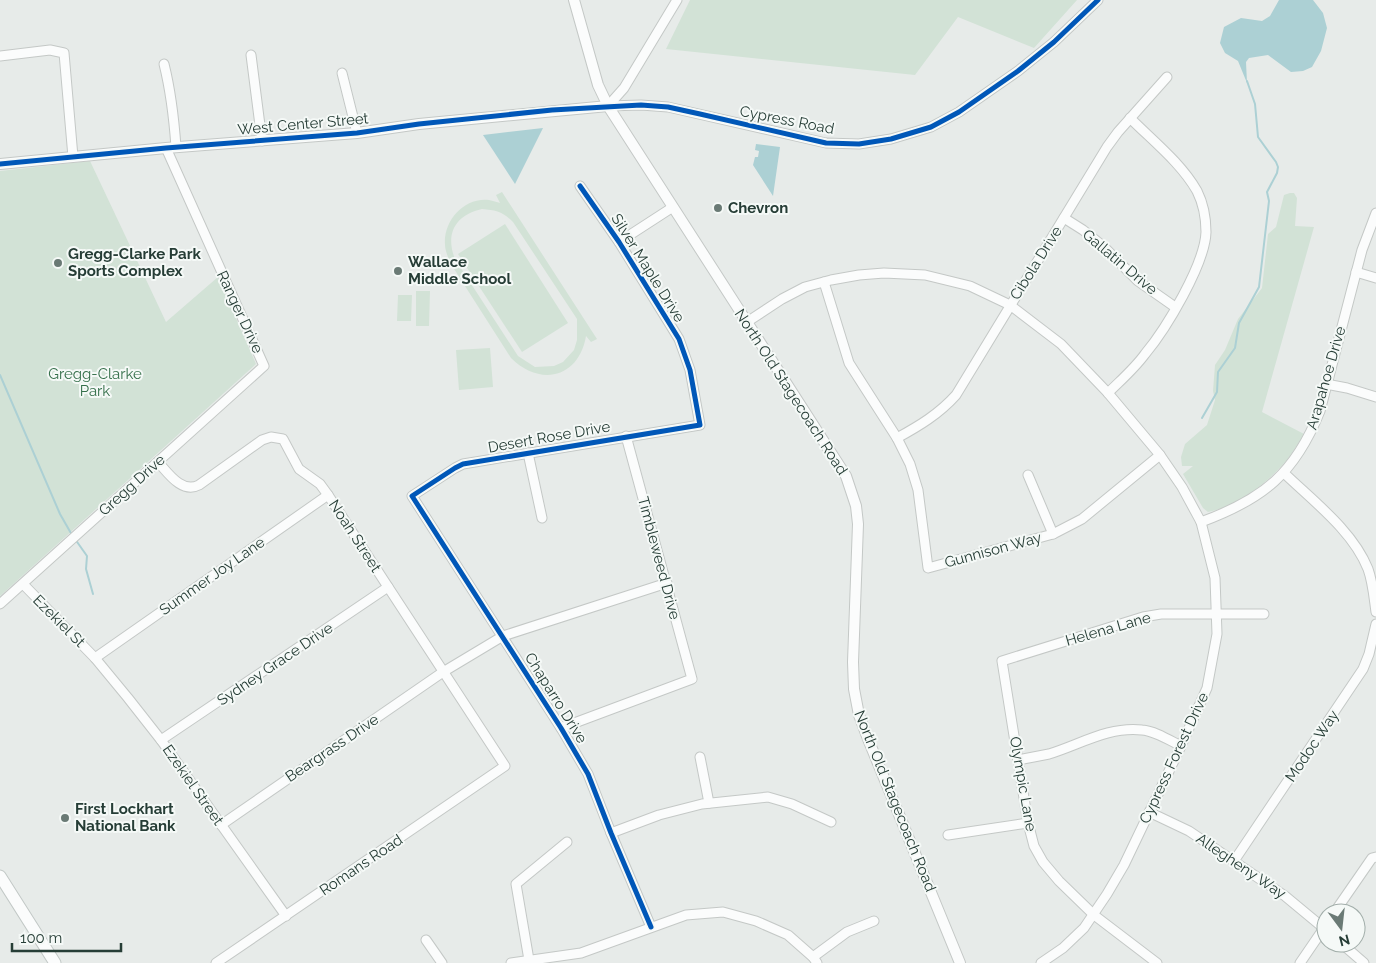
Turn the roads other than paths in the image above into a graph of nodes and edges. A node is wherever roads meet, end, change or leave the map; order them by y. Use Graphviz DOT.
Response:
graph roads {
  1 [pos="574,0"];
  2 [pos="677,0"];
  3 [pos="1098,0"];
  4 [pos="251,55"];
  5 [pos="0,56"];
  6 [pos="164,64"];
  7 [pos="342,73"];
  8 [pos="1167,77"];
  9 [pos="608,106"];
  10 [pos="1130,118"];
  11 [pos="357,134"];
  12 [pos="262,141"];
  13 [pos="171,148"];
  14 [pos="73,157"];
  15 [pos="0,164"];
  16 [pos="580,186"];
  17 [pos="673,207"];
  18 [pos="1376,213"];
  19 [pos="1064,218"];
  20 [pos="618,242"];
  21 [pos="1356,272"];
  22 [pos="1376,278"];
  23 [pos="824,282"];
  24 [pos="1010,305"];
  25 [pos="1175,307"];
  26 [pos="747,322"];
  27 [pos="264,366"];
  28 [pos="1326,384"];
  29 [pos="1108,393"];
  30 [pos="1376,397"];
  31 [pos="700,425"];
  32 [pos="626,436"];
  33 [pos="898,438"];
  34 [pos="528,453"];
  35 [pos="1160,455"];
  36 [pos="158,462"];
  37 [pos="1284,473"];
  38 [pos="1028,475"];
  39 [pos="328,495"];
  40 [pos="412,496"];
  41 [pos="542,518"];
  42 [pos="1202,522"];
  43 [pos="1053,534"];
  44 [pos="667,583"];
  45 [pos="22,584"];
  46 [pos="388,587"];
  47 [pos="0,604"];
  48 [pos="1376,612"];
  49 [pos="1216,614"];
  50 [pos="1264,614"];
  51 [pos="1376,624"];
  52 [pos="503,636"];
  53 [pos="95,658"];
  54 [pos="1002,661"];
  55 [pos="443,672"];
  56 [pos="561,728"];
  57 [pos="161,740"];
  58 [pos="1181,746"];
  59 [pos="700,757"];
  60 [pos="1018,760"];
  61 [pos="505,766"];
  62 [pos="709,803"];
  63 [pos="1149,812"];
  64 [pos="831,822"];
  65 [pos="1028,823"];
  66 [pos="221,825"];
  67 [pos="611,834"];
  68 [pos="948,835"];
  69 [pos="567,842"];
  70 [pos="1376,857"];
  71 [pos="1234,861"];
  72 [pos="0,876"];
  73 [pos="1341,903"];
  74 [pos="1094,915"];
  75 [pos="286,916"];
  76 [pos="874,921"];
  77 [pos="1316,921"];
  78 [pos="651,928"];
  79 [pos="426,940"];
  80 [pos="1316,941"];
  81 [pos="1352,953"];
  82 [pos="529,960"];
  83 [pos="815,960"];
  84 [pos="55,963"];
  85 [pos="216,963"];
  86 [pos="442,963"];
  87 [pos="511,963"];
  88 [pos="960,963"];
  89 [pos="1041,963"];
  90 [pos="1157,963"];
  91 [pos="1300,963"];
  92 [pos="1364,963"];
  1 -- 9 [label="street, North Old Stagecoach Road"];
  2 -- 9 [label="street"];
  3 -- 9 [label="street, Cypress Road"];
  4 -- 12 [label="street"];
  5 -- 14 [label="street"];
  6 -- 13 [label="street"];
  7 -- 11 [label="street"];
  8 -- 10 [label="street, Cibola Drive"];
  9 -- 11 [label="street, West Center Street"];
  9 -- 17 [label="street, North Old Stagecoach Road"];
  10 -- 19 [label="street, Cibola Drive"];
  10 -- 25 [label="street"];
  11 -- 12 [label="street, West Center Street"];
  12 -- 13 [label="street, West Center Street"];
  13 -- 14 [label="street, West Center Street"];
  13 -- 27 [label="street, Ranger Drive"];
  14 -- 15 [label="street, West Center Street"];
  16 -- 20 [label="street, Silver Maple Drive"];
  17 -- 20 [label="street"];
  17 -- 26 [label="street, North Old Stagecoach Road"];
  18 -- 21 [label="street, Arapahoe Drive"];
  19 -- 24 [label="street, Cibola Drive"];
  19 -- 25 [label="street, Gallatin Drive"];
  20 -- 31 [label="street, Silver Maple Drive"];
  21 -- 22 [label="street"];
  21 -- 28 [label="street, Arapahoe Drive"];
  23 -- 24 [label="street, Cypress Forest Drive"];
  23 -- 26 [label="street, Cypress Forest Drive"];
  23 -- 33 [label="street, Gunnison Way"];
  24 -- 29 [label="street, Cypress Forest Drive"];
  24 -- 33 [label="street, Cibola Drive"];
  25 -- 29 [label="street"];
  26 -- 88 [label="street, North Old Stagecoach Road"];
  27 -- 36 [label="street, Gregg Drive"];
  28 -- 30 [label="street"];
  28 -- 37 [label="street, Arapahoe Drive"];
  29 -- 35 [label="street, Cypress Forest Drive"];
  31 -- 32 [label="street, Desert Rose Drive"];
  32 -- 34 [label="street, Desert Rose Drive"];
  32 -- 44 [label="street, Timbleweed Drive"];
  33 -- 43 [label="street, Gunnison Way"];
  34 -- 40 [label="street, Desert Rose Drive"];
  34 -- 41 [label="street"];
  35 -- 42 [label="street, Cypress Forest Drive"];
  35 -- 43 [label="street, Gunnison Way"];
  36 -- 39 [label="street, Noah Street"];
  36 -- 45 [label="street, Gregg Drive"];
  37 -- 42 [label="street, Arapahoe Drive"];
  37 -- 48 [label="street"];
  38 -- 43 [label="street"];
  39 -- 46 [label="street, Noah Street"];
  39 -- 53 [label="street, Summer Joy Lane"];
  40 -- 52 [label="street, Chaparro Drive"];
  42 -- 49 [label="street, Cypress Forest Drive"];
  44 -- 52 [label="street"];
  44 -- 56 [label="street, Timbleweed Drive"];
  45 -- 47 [label="street, Gregg Drive"];
  45 -- 53 [label="street, Ezekiel St"];
  46 -- 55 [label="street, Noah Street"];
  46 -- 57 [label="street, Sydney Grace Drive"];
  49 -- 50 [label="street, Helena Lane"];
  49 -- 54 [label="street, Helena Lane"];
  49 -- 58 [label="street, Cypress Forest Drive"];
  51 -- 71 [label="street, Modoc Way"];
  52 -- 55 [label="street, Beargrass Drive"];
  52 -- 56 [label="street, Chaparro Drive"];
  53 -- 57 [label="street, Ezekiel Street"];
  54 -- 60 [label="street, Olympic Lane"];
  55 -- 61 [label="street, Noah Street"];
  55 -- 66 [label="street, Beargrass Drive"];
  56 -- 67 [label="street, Chaparro Drive"];
  57 -- 66 [label="street, Ezekiel Street"];
  58 -- 60 [label="street"];
  58 -- 63 [label="street, Cypress Forest Drive"];
  59 -- 62 [label="street"];
  60 -- 65 [label="street, Olympic Lane"];
  61 -- 75 [label="street, Romans Road"];
  62 -- 64 [label="street"];
  62 -- 67 [label="street"];
  63 -- 71 [label="street, Allegheny Way"];
  63 -- 74 [label="street, Cypress Forest Drive"];
  65 -- 68 [label="street"];
  65 -- 74 [label="street, Olympic Lane"];
  66 -- 75 [label="street, Ezekiel Street"];
  67 -- 78 [label="street, Chaparro Drive"];
  69 -- 82 [label="street"];
  70 -- 73 [label="street"];
  71 -- 77 [label="street, Allegheny Way"];
  72 -- 84 [label="main road"];
  74 -- 89 [label="street, Cypress Forest Drive"];
  74 -- 90 [label="street, Olympic Lane"];
  75 -- 85 [label="street, Romans Road"];
  76 -- 83 [label="street"];
  78 -- 82 [label="street"];
  78 -- 83 [label="street"];
  79 -- 86 [label="street"];
  80 -- 91 [label="street"];
  81 -- 92 [label="street"];
  82 -- 87 [label="street"];
}
